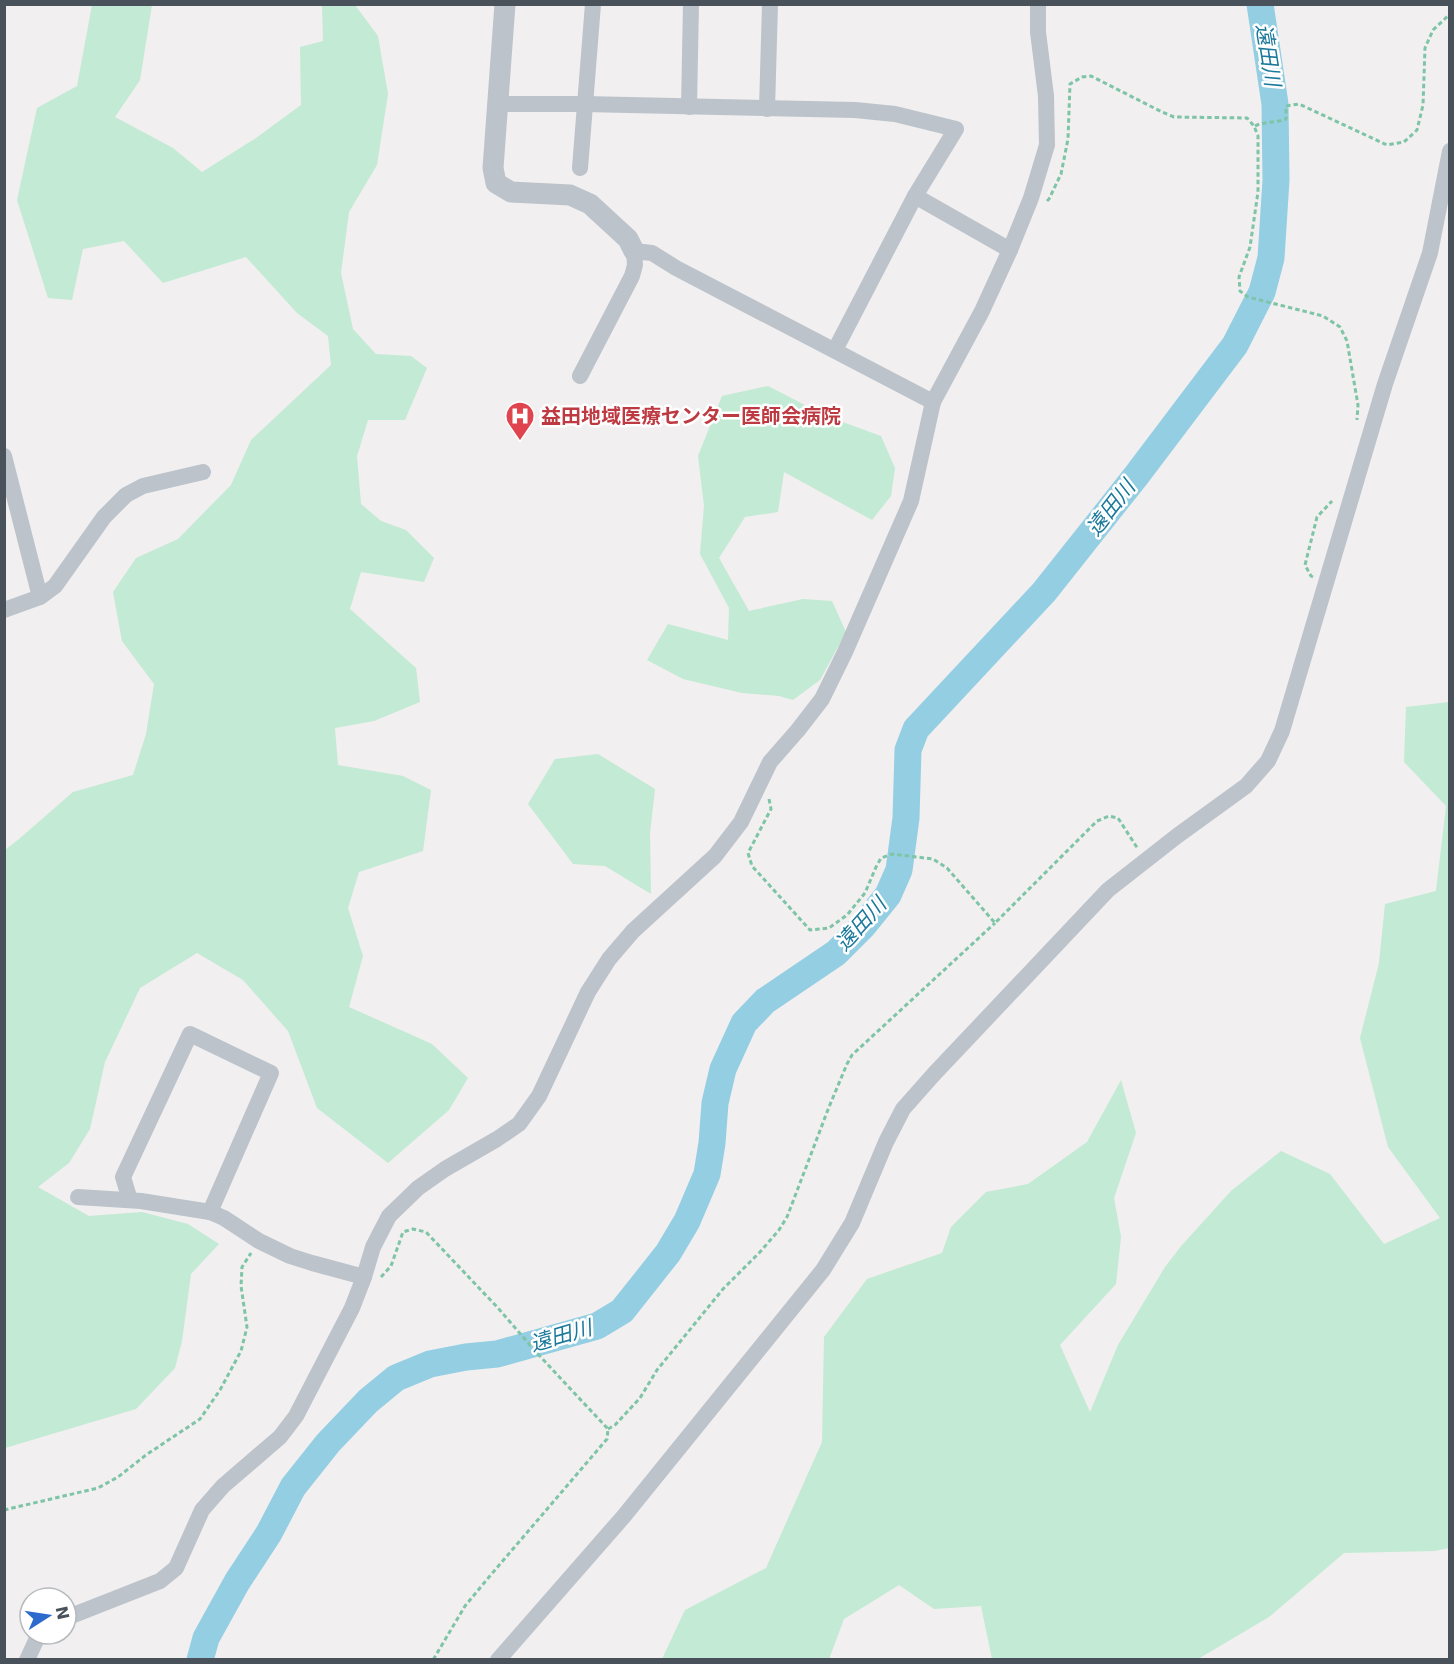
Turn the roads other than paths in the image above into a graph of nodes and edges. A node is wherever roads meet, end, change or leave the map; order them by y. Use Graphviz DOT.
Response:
graph roads {
  1 [pos="505,4"];
  2 [pos="593,4"];
  3 [pos="691,4"];
  4 [pos="770,4"];
  5 [pos="1038,4"];
  6 [pos="498,104"];
  7 [pos="584,104"];
  8 [pos="689,107"];
  9 [pos="767,109"];
  10 [pos="1449,151"];
  11 [pos="580,168"];
  12 [pos="915,196"];
  13 [pos="1010,250"];
  14 [pos="634,251"];
  15 [pos="835,350"];
  16 [pos="580,376"];
  17 [pos="933,402"];
  18 [pos="4,456"];
  19 [pos="203,472"];
  20 [pos="40,597"];
  21 [pos="4,610"];
  22 [pos="78,1197"];
  23 [pos="130,1200"];
  24 [pos="210,1212"];
  25 [pos="364,1277"];
  26 [pos="78,1613"];
  27 [pos="498,1659"];
  1 -- 6 [label="street"];
  2 -- 7 [label="street"];
  3 -- 8 [label="street"];
  4 -- 9 [label="street"];
  5 -- 13 [label="street"];
  6 -- 7 [label="street"];
  6 -- 14 [label="street"];
  7 -- 8 [label="street"];
  7 -- 11 [label="street"];
  8 -- 9 [label="street"];
  9 -- 12 [label="street"];
  10 -- 27 [label="street"];
  12 -- 13 [label="street"];
  12 -- 15 [label="street"];
  13 -- 17 [label="street"];
  14 -- 15 [label="street"];
  14 -- 16 [label="street"];
  15 -- 17 [label="street"];
  17 -- 25 [label="street"];
  18 -- 20 [label="street"];
  19 -- 20 [label="street"];
  20 -- 21 [label="street"];
  22 -- 23 [label="street"];
  23 -- 24 [label="street"];
  23 -- 24 [label="street"];
  24 -- 25 [label="street"];
  25 -- 26 [label="street"];
}
